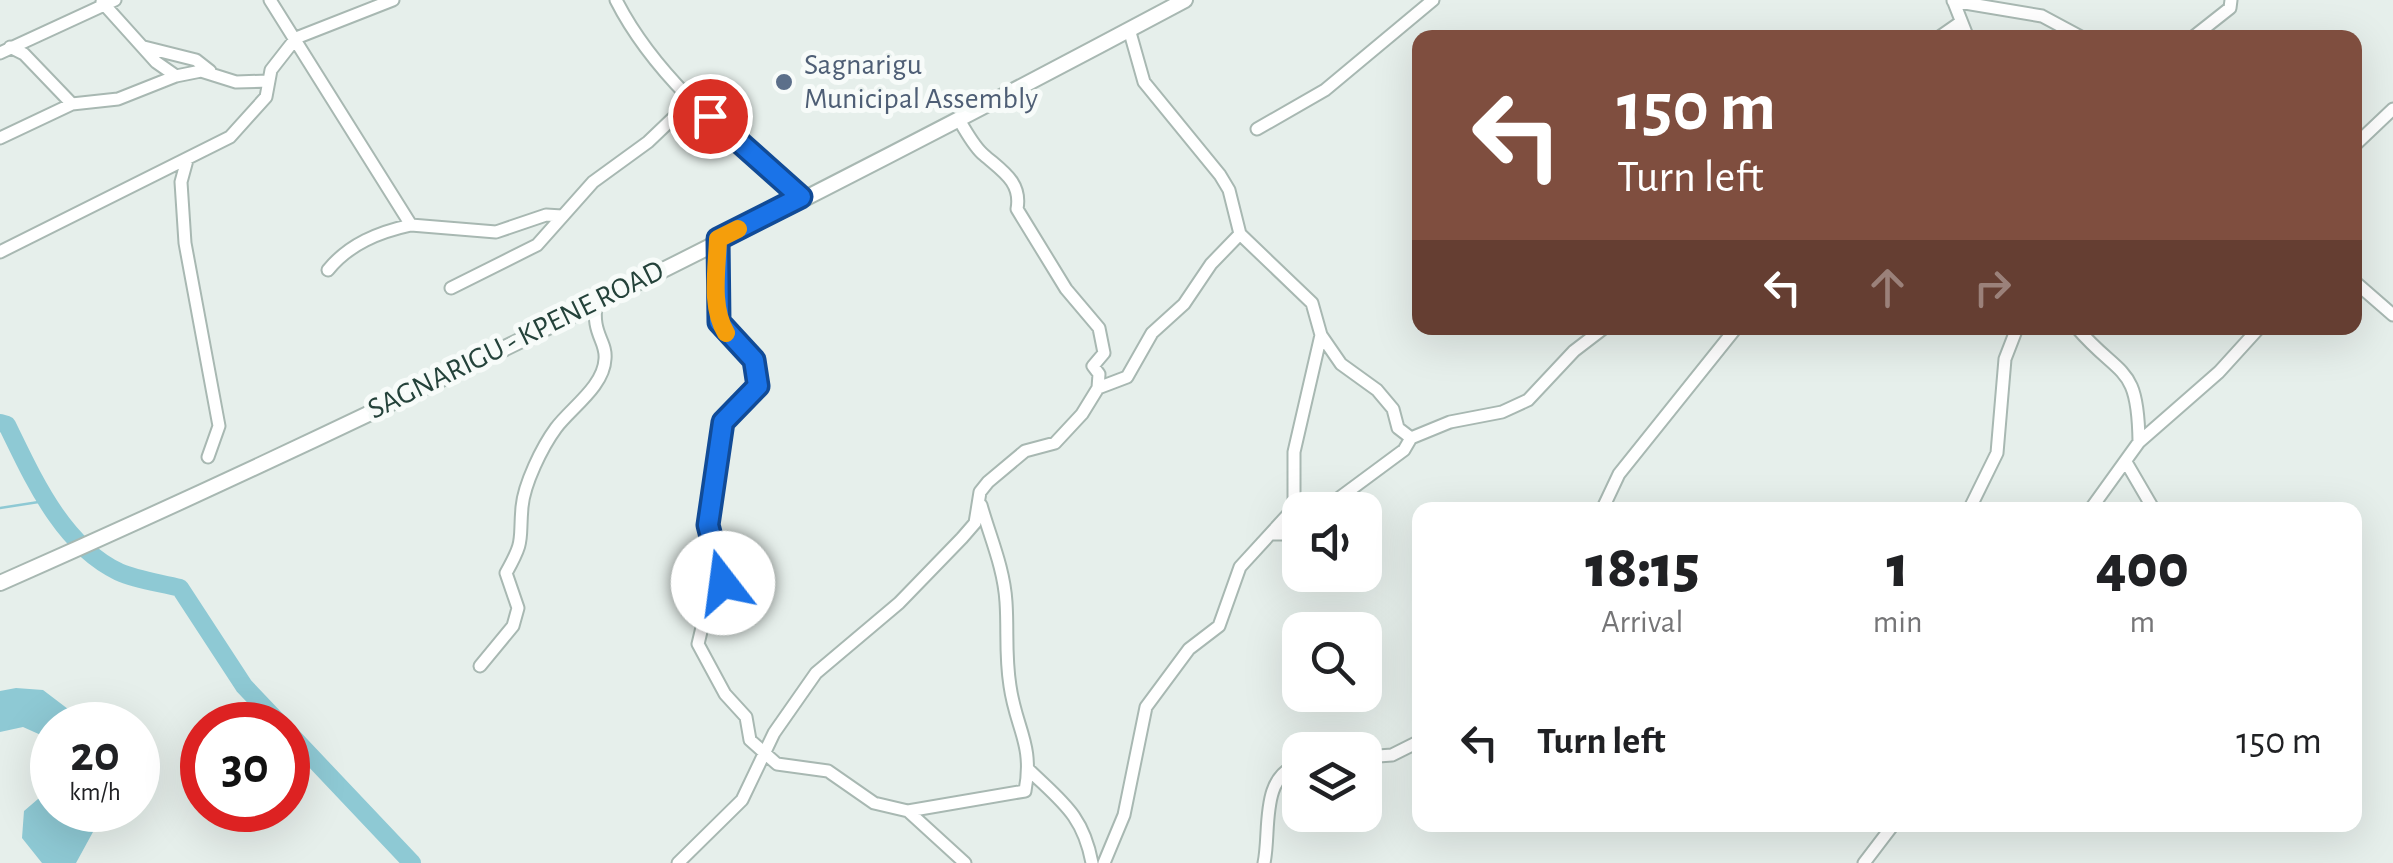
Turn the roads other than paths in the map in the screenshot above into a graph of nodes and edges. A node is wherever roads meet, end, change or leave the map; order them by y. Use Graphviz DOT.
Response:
graph roads {
  1 [pos="270,0"];
  2 [pos="393,0"];
  3 [pos="616,0"];
  4 [pos="1185,0"];
  5 [pos="1433,0"];
  6 [pos="2231,0"];
  7 [pos="1953,1"];
  8 [pos="107,2"];
  9 [pos="1961,22"];
  10 [pos="1128,29"];
  11 [pos="1950,30"];
  12 [pos="1964,30"];
  13 [pos="2068,30"];
  14 [pos="2202,30"];
  15 [pos="296,38"];
  16 [pos="140,45"];
  17 [pos="6,46"];
  18 [pos="0,53"];
  19 [pos="211,72"];
  20 [pos="176,76"];
  21 [pos="268,81"];
  22 [pos="692,100"];
  23 [pos="72,104"];
  24 [pos="2393,109"];
  25 [pos="959,120"];
  26 [pos="1258,129"];
  27 [pos="0,138"];
  28 [pos="2362,138"];
  29 [pos="187,160"];
  30 [pos="801,197"];
  31 [pos="562,216"];
  32 [pos="411,225"];
  33 [pos="1240,234"];
  34 [pos="718,239"];
  35 [pos="0,252"];
  36 [pos="328,270"];
  37 [pos="451,288"];
  38 [pos="2362,288"];
  39 [pos="596,300"];
  40 [pos="2393,315"];
  41 [pos="1321,335"];
  42 [pos="1595,335"];
  43 [pos="1730,335"];
  44 [pos="2014,335"];
  45 [pos="2085,335"];
  46 [pos="2252,335"];
  47 [pos="1098,388"];
  48 [pos="1411,438"];
  49 [pos="2139,442"];
  50 [pos="208,457"];
  51 [pos="2126,462"];
  52 [pos="1347,492"];
  53 [pos="1606,502"];
  54 [pos="1972,502"];
  55 [pos="2096,502"];
  56 [pos="2149,502"];
  57 [pos="980,505"];
  58 [pos="1272,534"];
  59 [pos="1282,534"];
  60 [pos="0,582"];
  61 [pos="480,666"];
  62 [pos="1412,745"];
  63 [pos="764,755"];
  64 [pos="1382,756"];
  65 [pos="1029,770"];
  66 [pos="1282,775"];
  67 [pos="908,810"];
  68 [pos="1888,832"];
  69 [pos="678,863"];
  70 [pos="965,863"];
  71 [pos="1092,863"];
  72 [pos="1104,863"];
  73 [pos="1264,863"];
  74 [pos="1864,863"];
  1 -- 15 [label="street"];
  2 -- 15 [label="street"];
  3 -- 22 [label="street"];
  4 -- 10 [label="street, SAGNARIGU - KPENE ROAD"];
  5 -- 26 [label="street"];
  6 -- 14 [label="street"];
  7 -- 9 [label="street"];
  7 -- 13 [label="street"];
  8 -- 16 [label="street"];
  8 -- 17 [label="street"];
  9 -- 11 [label="street"];
  9 -- 12 [label="street"];
  10 -- 25 [label="street, SAGNARIGU - KPENE ROAD"];
  10 -- 33 [label="street"];
  15 -- 21 [label="street"];
  15 -- 32 [label="street"];
  16 -- 19 [label="street"];
  16 -- 20 [label="street"];
  17 -- 18 [label="street"];
  17 -- 23 [label="street"];
  19 -- 20 [label="street"];
  19 -- 21 [label="street"];
  20 -- 23 [label="street"];
  21 -- 29 [label="street"];
  22 -- 30 [label="street"];
  22 -- 31 [label="street"];
  23 -- 27 [label="street"];
  24 -- 28 [label="street"];
  25 -- 30 [label="street, SAGNARIGU - KPENE ROAD"];
  25 -- 47 [label="street"];
  29 -- 35 [label="street"];
  29 -- 50 [label="street"];
  30 -- 34 [label="street, SAGNARIGU - KPENE ROAD"];
  31 -- 32 [label="street"];
  31 -- 37 [label="street"];
  32 -- 36 [label="street"];
  33 -- 41 [label="street"];
  33 -- 47 [label="street"];
  34 -- 39 [label="street, SAGNARIGU - KPENE ROAD"];
  34 -- 63 [label="street"];
  38 -- 40 [label="street"];
  39 -- 60 [label="street, SAGNARIGU - KPENE ROAD"];
  39 -- 61 [label="street"];
  41 -- 48 [label="street"];
  41 -- 58 [label="street"];
  42 -- 48 [label="street"];
  43 -- 53 [label="street"];
  44 -- 54 [label="street"];
  45 -- 49 [label="street"];
  46 -- 49 [label="street"];
  47 -- 57 [label="street"];
  48 -- 52 [label="street"];
  49 -- 51 [label="street"];
  51 -- 55 [label="street"];
  51 -- 56 [label="street"];
  57 -- 63 [label="street"];
  57 -- 65 [label="street"];
  58 -- 59 [label="street"];
  58 -- 72 [label="street"];
  62 -- 64 [label="street"];
  63 -- 67 [label="street"];
  63 -- 69 [label="street"];
  65 -- 67 [label="street"];
  65 -- 71 [label="street"];
  66 -- 73 [label="street"];
  67 -- 70 [label="street"];
  68 -- 74 [label="street"];
}
